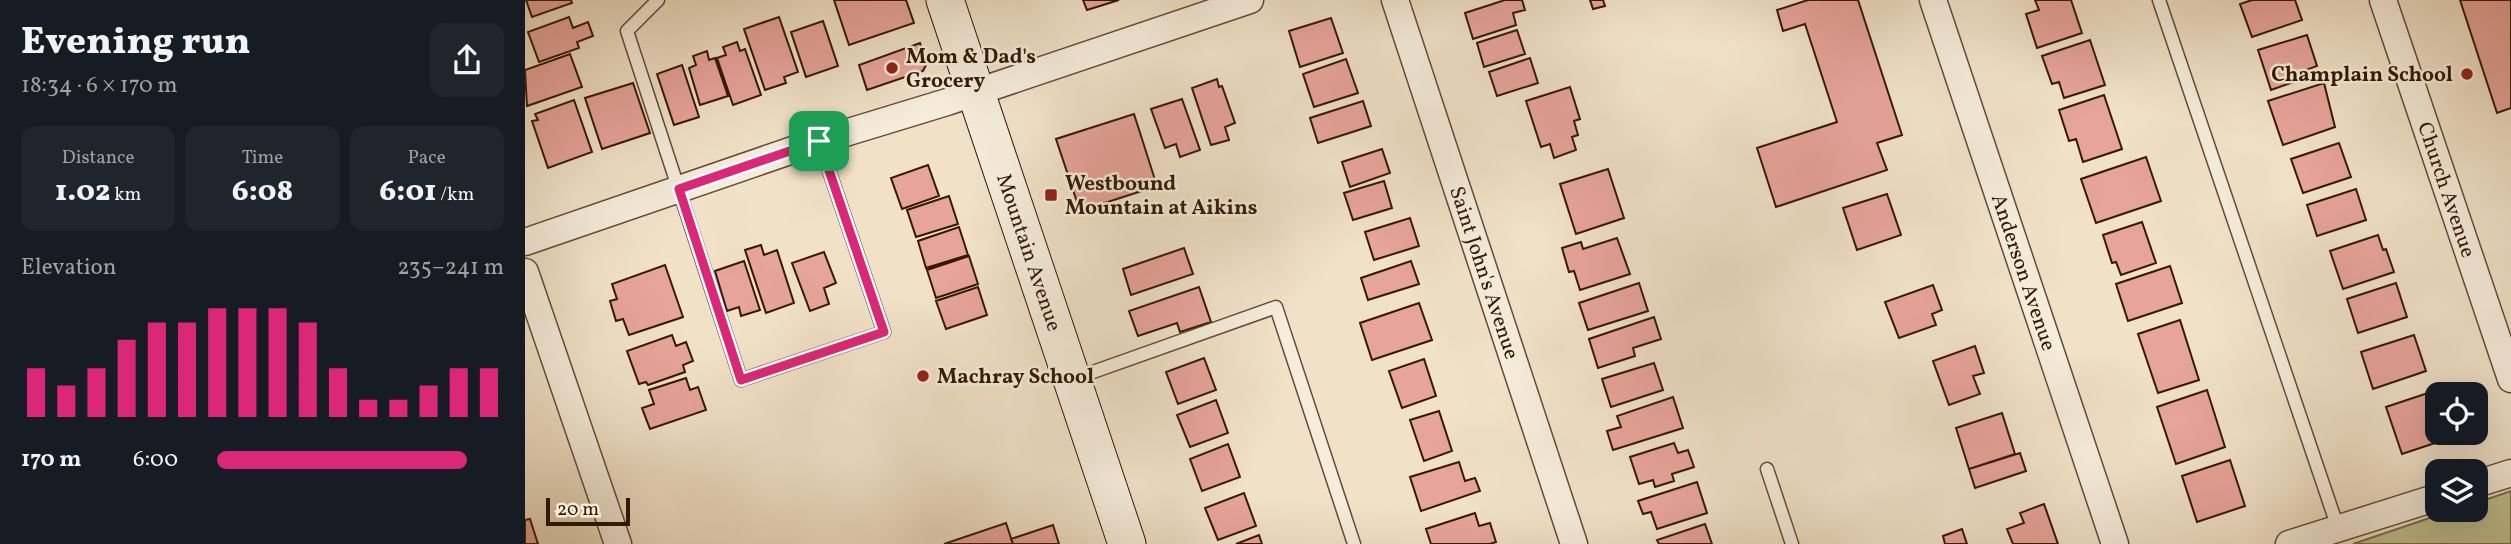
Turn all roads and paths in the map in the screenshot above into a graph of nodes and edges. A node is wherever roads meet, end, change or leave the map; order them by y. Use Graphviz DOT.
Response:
graph roads {
  1 [pos="657,0"];
  2 [pos="945,0"];
  3 [pos="1249,0"];
  4 [pos="1395,0"];
  5 [pos="1933,0"];
  6 [pos="2159,0"];
  7 [pos="2383,0"];
  8 [pos="976,91"];
  9 [pos="819,141"];
  10 [pos="679,189"];
  11 [pos="525,242"];
  12 [pos="525,272"];
  13 [pos="2511,379"];
  14 [pos="1072,380"];
  15 [pos="1767,469"];
  16 [pos="2511,473"];
  17 [pos="2488,480"];
  18 [pos="2425,501"];
  19 [pos="2338,528"];
  20 [pos="618,544"];
  21 [pos="1127,544"];
  22 [pos="1354,544"];
  23 [pos="1574,544"];
  24 [pos="1792,544"];
  25 [pos="2115,544"];
  26 [pos="2289,544"];
  1 -- 10 [label="lane"];
  2 -- 8 [label="main road, Mountain Avenue"];
  3 -- 8 [label="street"];
  4 -- 23 [label="street, Saint John's Avenue"];
  5 -- 25 [label="street, Anderson Avenue"];
  6 -- 19 [label="lane"];
  7 -- 13 [label="street, Church Avenue"];
  8 -- 9 [label="street"];
  8 -- 14 [label="main road, Mountain Avenue"];
  9 -- 10 [label="street"];
  9 -- 10 [label="lane"];
  10 -- 11 [label="street"];
  12 -- 20 [label="street"];
  14 -- 21 [label="main road, Mountain Avenue"];
  14 -- 22 [label="lane"];
  15 -- 24 [label="lane"];
  16 -- 17 [label="street"];
  18 -- 19 [label="street"];
  19 -- 26 [label="street"];
}
